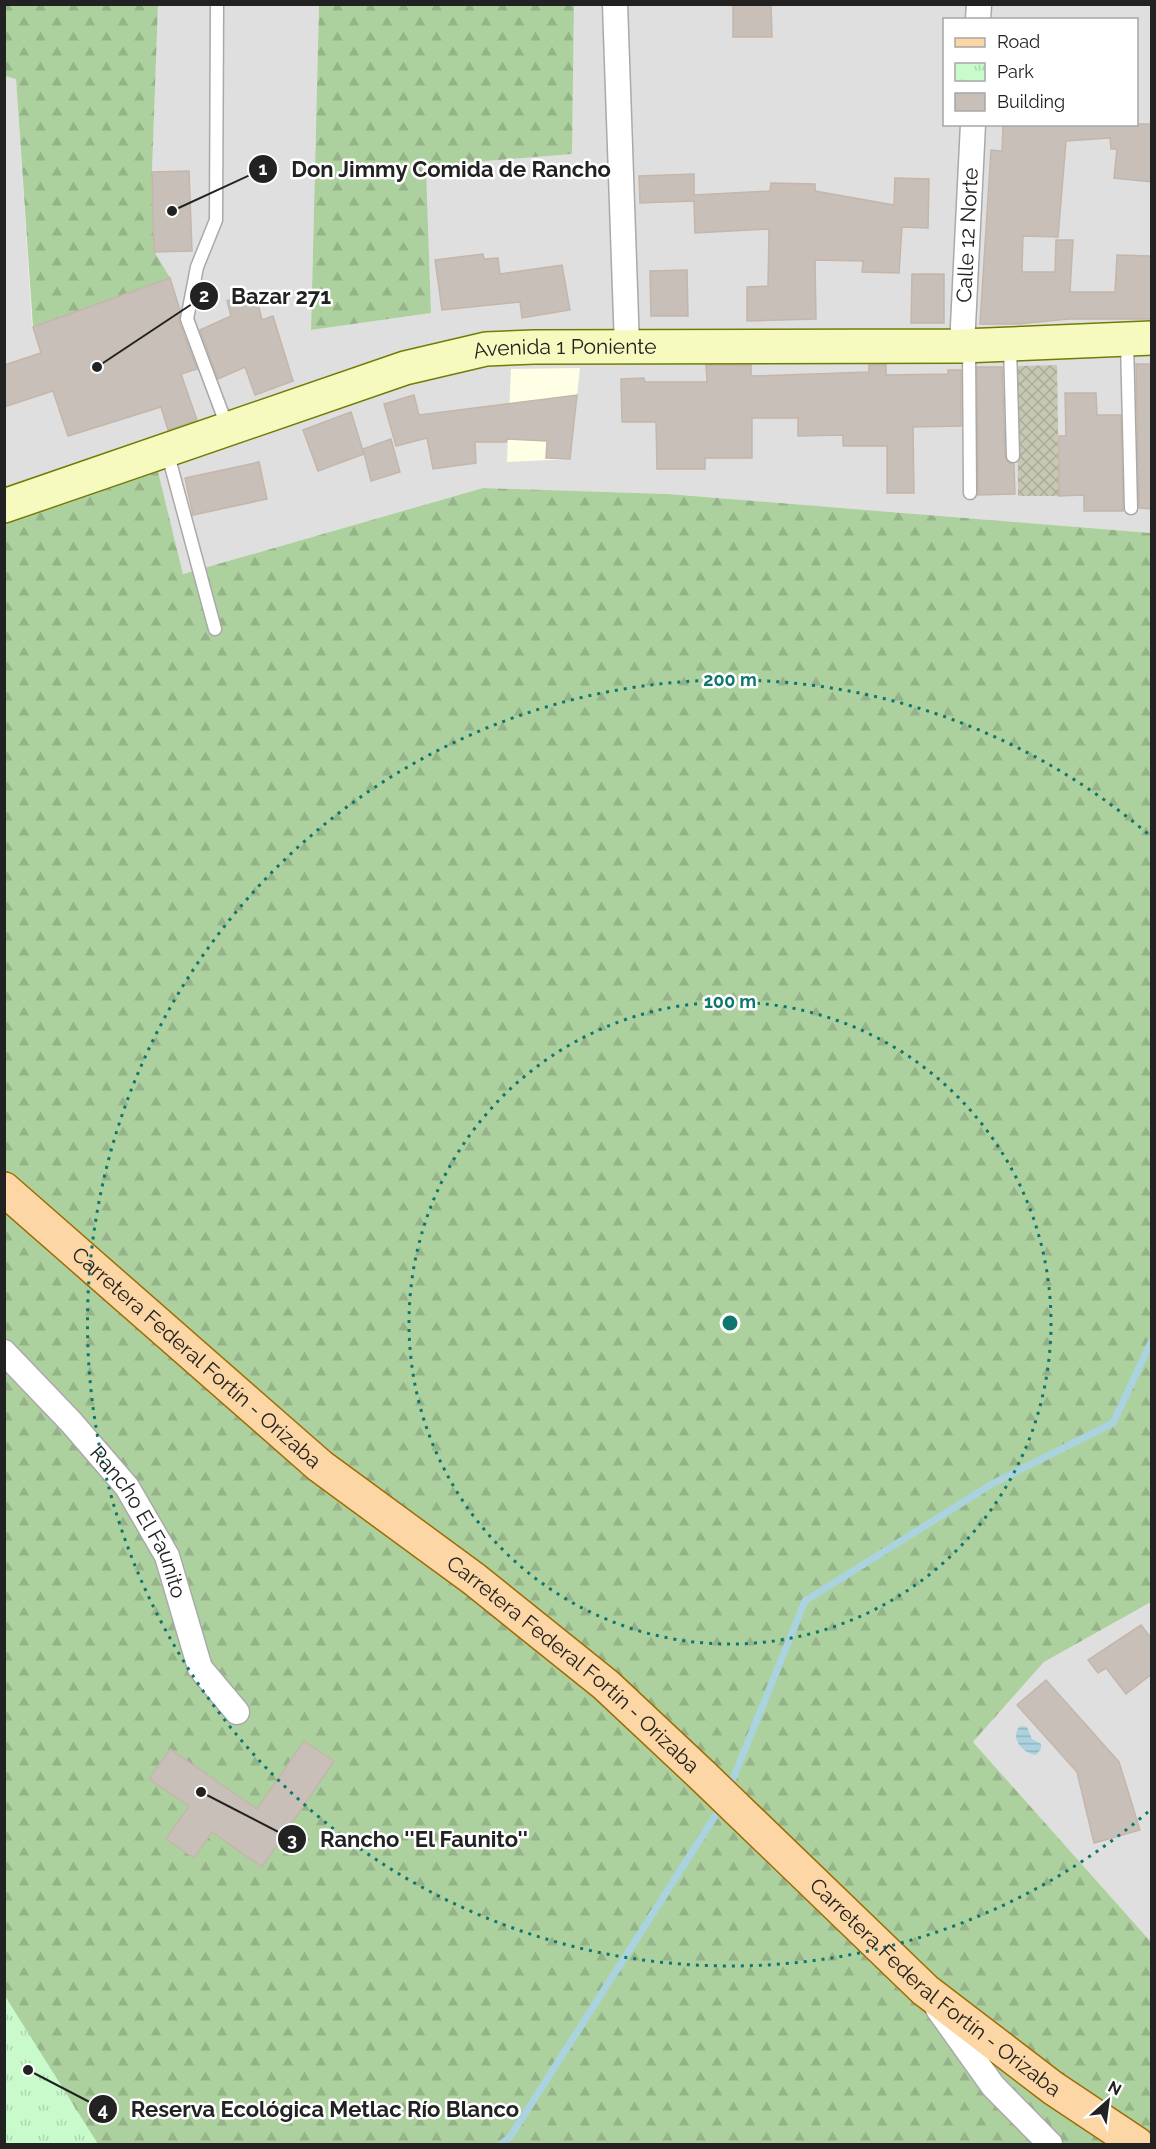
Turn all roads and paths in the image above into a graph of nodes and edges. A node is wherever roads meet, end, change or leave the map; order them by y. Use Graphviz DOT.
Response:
graph roads {
  1 [pos="217,4"];
  2 [pos="615,4"];
  3 [pos="973,126"];
  4 [pos="1139,339"];
  5 [pos="1010,344"];
  6 [pos="966,346"];
  7 [pos="627,347"];
  8 [pos="228,429"];
  9 [pos="167,450"];
  10 [pos="1013,456"];
  11 [pos="970,493"];
  12 [pos="4,506"];
  13 [pos="1131,508"];
  14 [pos="215,629"];
  15 [pos="4,1189"];
  16 [pos="4,1353"];
  17 [pos="237,1712"];
  18 [pos="925,1990"];
  19 [pos="1050,2145"];
  20 [pos="1137,2145"];
  1 -- 8 [label="lane"];
  2 -- 7 [label="street"];
  3 -- 6 [label="street, Calle 12 Norte"];
  4 -- 5 [label="street, Avenida 1 Poniente"];
  4 -- 13 [label="lane"];
  5 -- 6 [label="street, Avenida 1 Poniente"];
  5 -- 10 [label="lane"];
  6 -- 7 [label="street, Avenida 1 Poniente"];
  6 -- 11 [label="lane"];
  7 -- 8 [label="street, Avenida 1 Poniente"];
  8 -- 9 [label="street, Avenida 1 Poniente"];
  9 -- 12 [label="street, Avenida 1 Poniente"];
  9 -- 14 [label="lane"];
  15 -- 18 [label="main road, Carretera Federal Fortín - Orizaba"];
  16 -- 17 [label="street, Rancho El Faunito"];
  18 -- 19 [label="street"];
  18 -- 20 [label="main road, Carretera Federal Fortín - Orizaba"];
}
